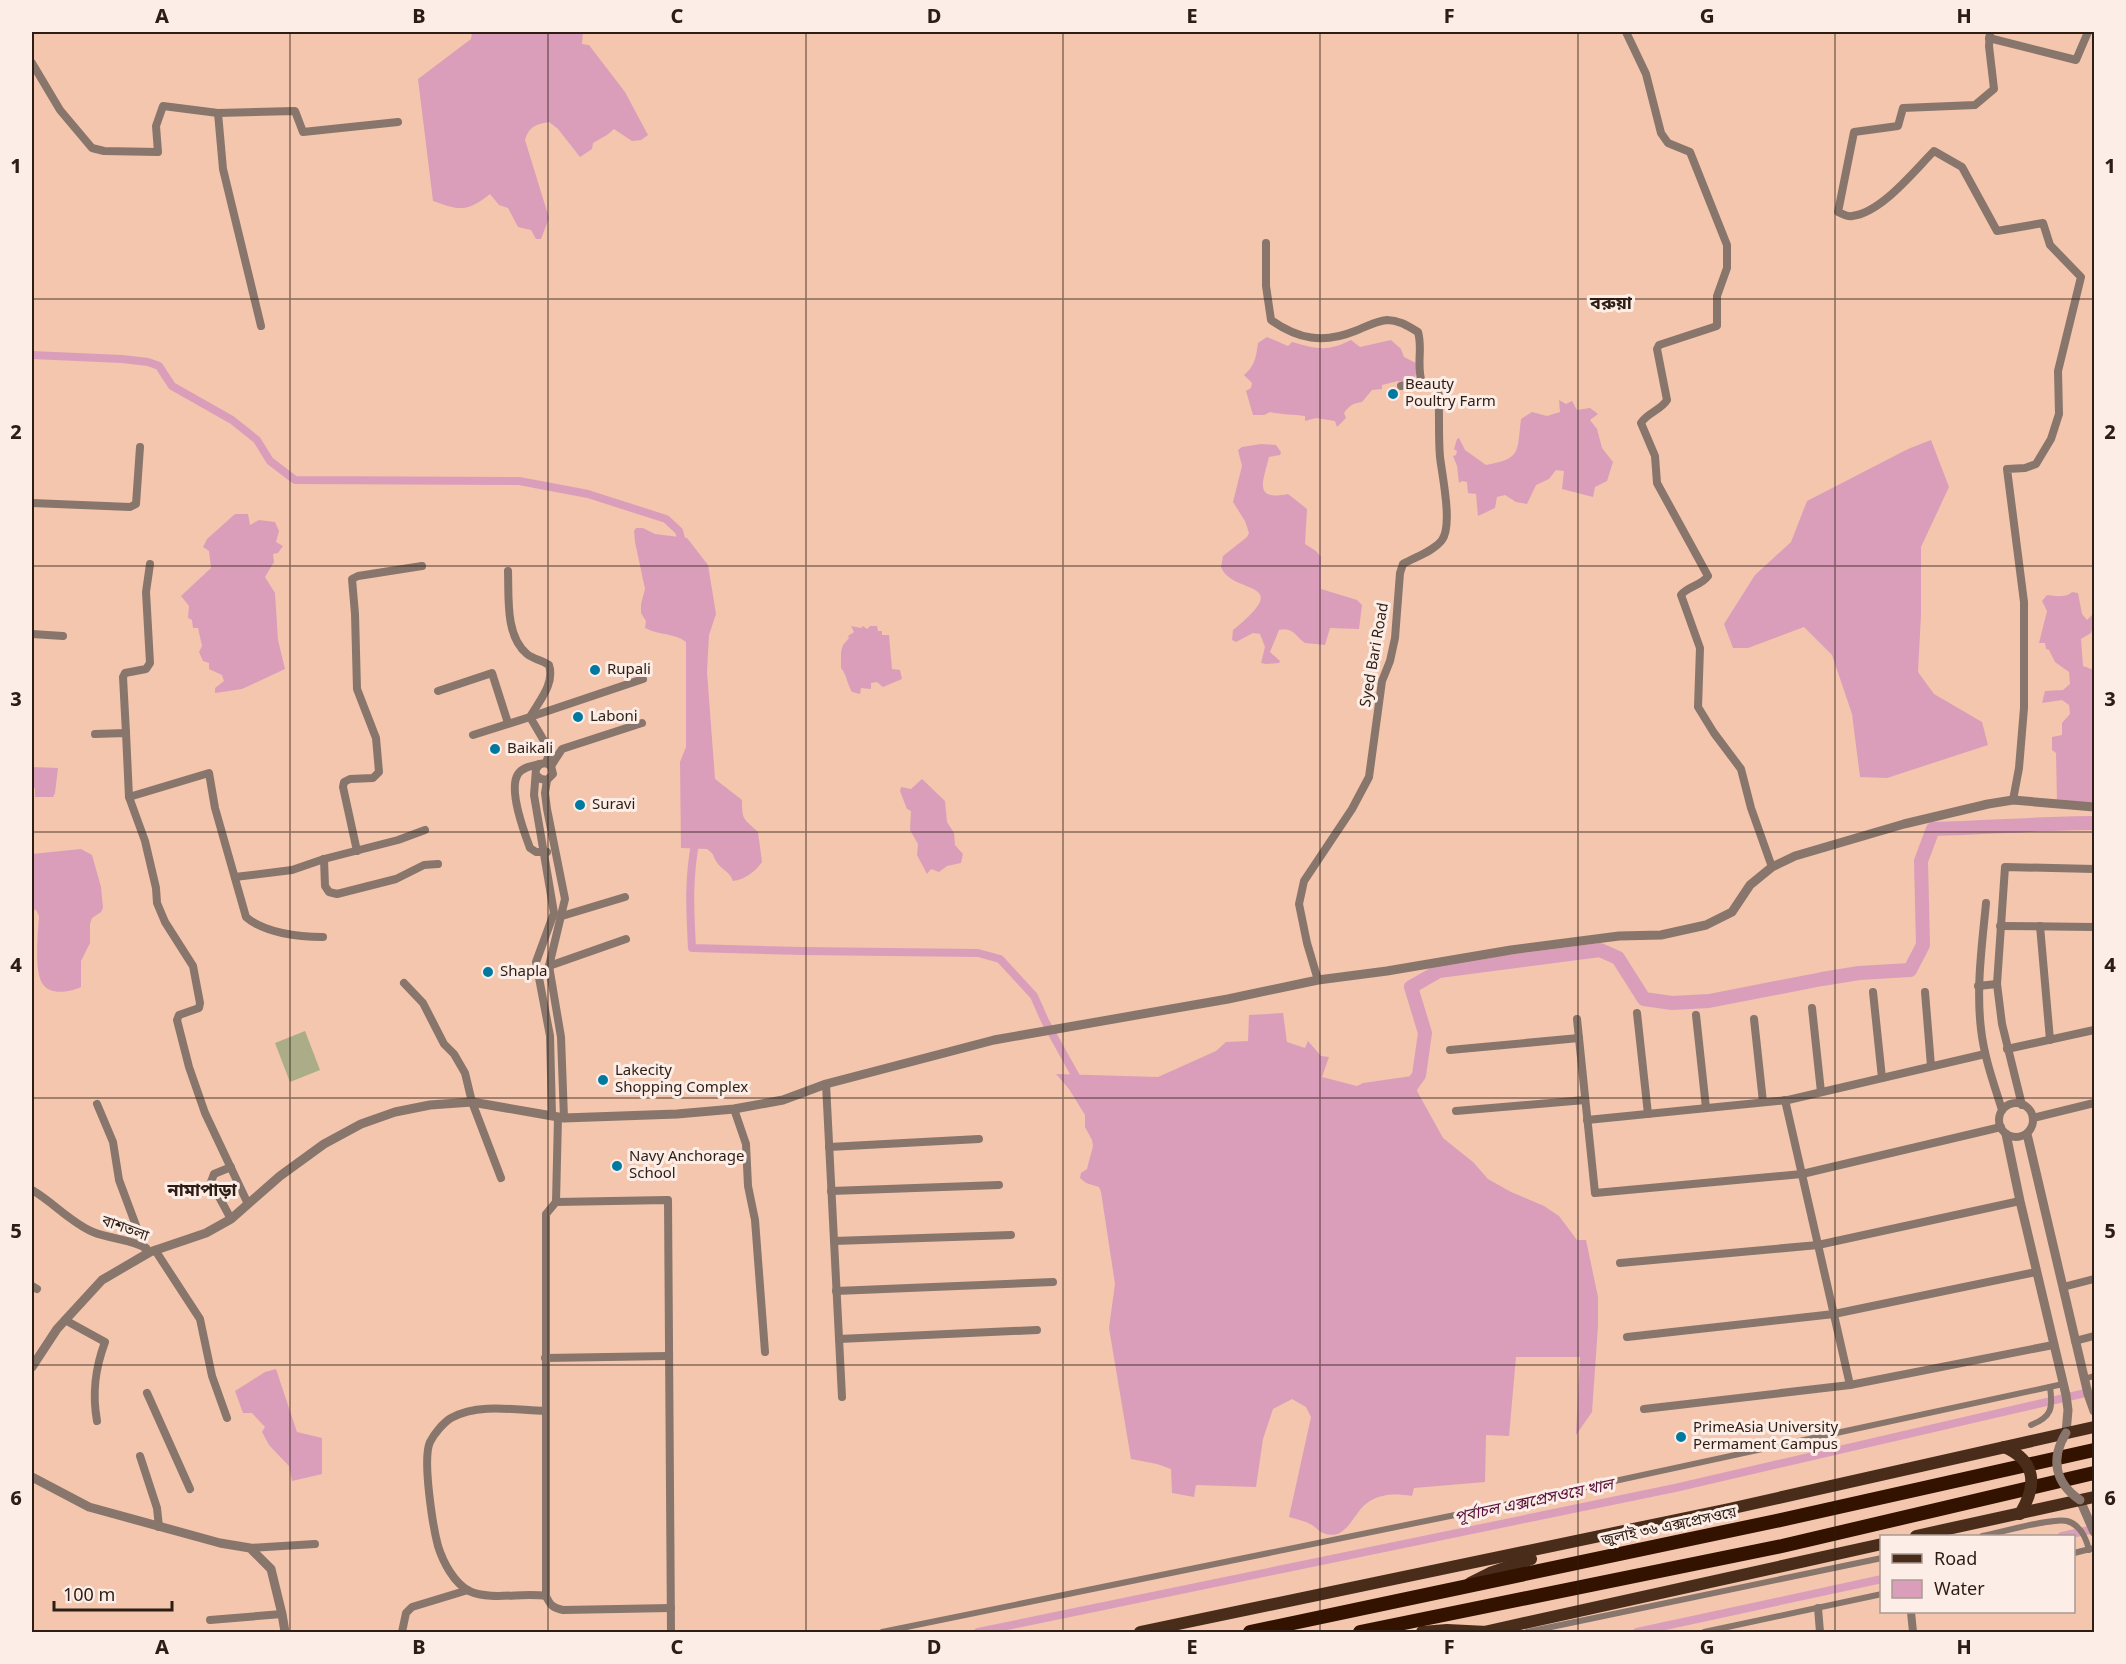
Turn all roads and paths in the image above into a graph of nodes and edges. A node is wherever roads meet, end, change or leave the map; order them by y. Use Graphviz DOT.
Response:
graph roads {
  1 [pos="1626,32"];
  2 [pos="2088,32"];
  3 [pos="1990,35"];
  4 [pos="32,63"];
  5 [pos="218,113"];
  6 [pos="398,122"];
  7 [pos="1266,243"];
  8 [pos="261,326"];
  9 [pos="1422,383"];
  10 [pos="1401,386"];
  11 [pos="140,447"];
  12 [pos="32,503"];
  13 [pos="150,564"];
  14 [pos="422,566"];
  15 [pos="508,571"];
  16 [pos="32,634"];
  17 [pos="63,636"];
  18 [pos="643,679"];
  19 [pos="438,691"];
  20 [pos="530,717"];
  21 [pos="508,723"];
  22 [pos="642,723"];
  23 [pos="95,734"];
  24 [pos="126,734"];
  25 [pos="473,735"];
  26 [pos="546,764"];
  27 [pos="537,776"];
  28 [pos="547,780"];
  29 [pos="129,797"];
  30 [pos="2013,800"];
  31 [pos="2094,807"];
  32 [pos="425,830"];
  33 [pos="357,851"];
  34 [pos="554,851"];
  35 [pos="544,853"];
  36 [pos="324,859"];
  37 [pos="438,864"];
  38 [pos="1772,867"];
  39 [pos="2094,869"];
  40 [pos="235,877"];
  41 [pos="625,897"];
  42 [pos="1986,903"];
  43 [pos="562,916"];
  44 [pos="2000,926"];
  45 [pos="2040,926"];
  46 [pos="2094,927"];
  47 [pos="323,937"];
  48 [pos="626,939"];
  49 [pos="543,942"];
  50 [pos="554,945"];
  51 [pos="549,966"];
  52 [pos="1318,980"];
  53 [pos="404,983"];
  54 [pos="1997,984"];
  55 [pos="1978,986"];
  56 [pos="1873,992"];
  57 [pos="1925,992"];
  58 [pos="555,1001"];
  59 [pos="544,1004"];
  60 [pos="1812,1008"];
  61 [pos="1637,1013"];
  62 [pos="1696,1015"];
  63 [pos="1576,1019"];
  64 [pos="1754,1019"];
  65 [pos="2094,1030"];
  66 [pos="550,1036"];
  67 [pos="561,1037"];
  68 [pos="1579,1038"];
  69 [pos="2050,1040"];
  70 [pos="2007,1049"];
  71 [pos="1450,1050"];
  72 [pos="1985,1053"];
  73 [pos="1931,1066"];
  74 [pos="1882,1078"];
  75 [pos="826,1084"];
  76 [pos="1821,1092"];
  77 [pos="1585,1100"];
  78 [pos="1785,1100"];
  79 [pos="472,1102"];
  80 [pos="1763,1102"];
  81 [pos="2094,1103"];
  82 [pos="97,1104"];
  83 [pos="2022,1105"];
  84 [pos="1706,1108"];
  85 [pos="734,1109"];
  86 [pos="2002,1110"];
  87 [pos="1456,1111"];
  88 [pos="1648,1114"];
  89 [pos="558,1117"];
  90 [pos="2033,1118"];
  91 [pos="1587,1120"];
  92 [pos="2003,1131"];
  93 [pos="2027,1134"];
  94 [pos="979,1139"];
  95 [pos="829,1147"];
  96 [pos="231,1167"];
  97 [pos="1802,1174"];
  98 [pos="501,1178"];
  99 [pos="999,1185"];
  100 [pos="32,1190"];
  101 [pos="831,1191"];
  102 [pos="2020,1201"];
  103 [pos="556,1202"];
  104 [pos="248,1204"];
  105 [pos="231,1219"];
  106 [pos="1011,1235"];
  107 [pos="834,1241"];
  108 [pos="1818,1245"];
  109 [pos="150,1250"];
  110 [pos="1620,1263"];
  111 [pos="2036,1272"];
  112 [pos="2094,1279"];
  113 [pos="1053,1282"];
  114 [pos="2063,1287"];
  115 [pos="836,1291"];
  116 [pos="1834,1314"];
  117 [pos="65,1320"];
  118 [pos="1038,1330"];
  119 [pos="2094,1336"];
  120 [pos="1627,1337"];
  121 [pos="839,1339"];
  122 [pos="2075,1341"];
  123 [pos="2053,1345"];
  124 [pos="765,1352"];
  125 [pos="669,1356"];
  126 [pos="545,1358"];
  127 [pos="32,1367"];
  128 [pos="2090,1378"];
  129 [pos="2062,1384"];
  130 [pos="1850,1385"];
  131 [pos="2094,1385"];
  132 [pos="2050,1387"];
  133 [pos="147,1393"];
  134 [pos="842,1397"];
  135 [pos="1644,1409"];
  136 [pos="545,1411"];
  137 [pos="2094,1411"];
  138 [pos="227,1418"];
  139 [pos="97,1421"];
  140 [pos="2031,1425"];
  141 [pos="2094,1427"];
  142 [pos="2066,1433"];
  143 [pos="2004,1447"];
  144 [pos="2094,1450"];
  145 [pos="140,1455"];
  146 [pos="2094,1473"];
  147 [pos="32,1478"];
  148 [pos="190,1489"];
  149 [pos="2094,1497"];
  150 [pos="2080,1500"];
  151 [pos="2020,1514"];
  152 [pos="159,1527"];
  153 [pos="1638,1528"];
  154 [pos="2094,1532"];
  155 [pos="1921,1535"];
  156 [pos="1987,1535"];
  157 [pos="315,1544"];
  158 [pos="1880,1544"];
  159 [pos="250,1548"];
  160 [pos="2092,1549"];
  161 [pos="2075,1553"];
  162 [pos="1880,1558"];
  163 [pos="1461,1588"];
  164 [pos="468,1590"];
  165 [pos="1880,1594"];
  166 [pos="546,1596"];
  167 [pos="671,1608"];
  168 [pos="1818,1608"];
  169 [pos="1911,1613"];
  170 [pos="282,1614"];
  171 [pos="210,1620"];
  172 [pos="285,1632"];
  173 [pos="402,1632"];
  174 [pos="671,1632"];
  175 [pos="882,1632"];
  176 [pos="1140,1632"];
  177 [pos="1250,1632"];
  178 [pos="1360,1632"];
  179 [pos="1422,1632"];
  180 [pos="1486,1632"];
  181 [pos="1527,1632"];
  182 [pos="1704,1632"];
  183 [pos="1820,1632"];
  184 [pos="1913,1632"];
  1 -- 38 [label="street"];
  2 -- 3 [label="street"];
  3 -- 30 [label="street"];
  4 -- 5 [label="street"];
  5 -- 6 [label="street"];
  5 -- 8 [label="street"];
  7 -- 9 [label="street"];
  9 -- 10 [label="street"];
  9 -- 52 [label="street, Syed Bari Road"];
  11 -- 12 [label="street"];
  13 -- 24 [label="street"];
  14 -- 33 [label="street"];
  15 -- 20 [label="street"];
  16 -- 17 [label="street"];
  18 -- 20 [label="street"];
  19 -- 21 [label="street"];
  20 -- 21 [label="street"];
  20 -- 26 [label="street"];
  21 -- 25 [label="street"];
  22 -- 26 [label="street"];
  23 -- 24 [label="street"];
  24 -- 29 [label="street"];
  26 -- 27 [label="street"];
  26 -- 28 [label="street"];
  26 -- 35 [label="street"];
  27 -- 28 [label="street"];
  27 -- 35 [label="street"];
  28 -- 34 [label="street"];
  29 -- 40 [label="street"];
  29 -- 96 [label="street"];
  30 -- 31 [label="street"];
  30 -- 38 [label="street"];
  32 -- 33 [label="street"];
  33 -- 36 [label="street"];
  34 -- 35 [label="street"];
  34 -- 43 [label="street"];
  35 -- 49 [label="street"];
  36 -- 37 [label="street"];
  36 -- 40 [label="street"];
  38 -- 52 [label="street"];
  39 -- 44 [label="street"];
  40 -- 47 [label="street"];
  41 -- 43 [label="street"];
  42 -- 55 [label="street"];
  43 -- 50 [label="street"];
  44 -- 45 [label="street"];
  44 -- 54 [label="street"];
  45 -- 46 [label="street"];
  45 -- 69 [label="street"];
  48 -- 51 [label="street"];
  49 -- 50 [label="street"];
  49 -- 59 [label="street"];
  50 -- 51 [label="street"];
  51 -- 58 [label="street"];
  52 -- 75 [label="street"];
  53 -- 79 [label="street"];
  54 -- 55 [label="street"];
  54 -- 70 [label="street"];
  55 -- 72 [label="street"];
  56 -- 74 [label="street"];
  57 -- 73 [label="street"];
  58 -- 59 [label="street"];
  58 -- 67 [label="street"];
  59 -- 66 [label="street"];
  60 -- 76 [label="street"];
  61 -- 88 [label="street"];
  62 -- 84 [label="street"];
  63 -- 68 [label="street"];
  64 -- 80 [label="street"];
  65 -- 69 [label="street"];
  66 -- 67 [label="street"];
  66 -- 89 [label="street"];
  67 -- 89 [label="street"];
  68 -- 71 [label="street"];
  68 -- 77 [label="street"];
  69 -- 70 [label="street"];
  70 -- 83 [label="street"];
  72 -- 73 [label="street"];
  72 -- 86 [label="street"];
  73 -- 74 [label="street"];
  74 -- 76 [label="street"];
  75 -- 85 [label="street"];
  75 -- 95 [label="street"];
  76 -- 78 [label="street"];
  77 -- 87 [label="street"];
  77 -- 91 [label="street"];
  78 -- 80 [label="street"];
  78 -- 97 [label="street"];
  79 -- 89 [label="street"];
  79 -- 98 [label="street"];
  79 -- 104 [label="street"];
  80 -- 84 [label="street"];
  81 -- 90 [label="street"];
  82 -- 109 [label="street"];
  83 -- 86 [label="street"];
  83 -- 90 [label="street"];
  84 -- 88 [label="street"];
  85 -- 89 [label="street"];
  85 -- 124 [label="street"];
  86 -- 92 [label="street"];
  88 -- 91 [label="street"];
  89 -- 103 [label="street"];
  90 -- 93 [label="street"];
  91 -- 97 [label="street"];
  92 -- 93 [label="street"];
  92 -- 97 [label="street"];
  92 -- 102 [label="street"];
  93 -- 114 [label="street"];
  94 -- 95 [label="street"];
  95 -- 101 [label="street"];
  96 -- 104 [label="street"];
  96 -- 105 [label="street"];
  97 -- 108 [label="street"];
  99 -- 101 [label="street"];
  100 -- 109 [label="street, বাশতলা"];
  101 -- 107 [label="street"];
  102 -- 108 [label="street"];
  102 -- 111 [label="street"];
  103 -- 125 [label="street"];
  103 -- 126 [label="street"];
  104 -- 105 [label="street"];
  105 -- 109 [label="street"];
  106 -- 107 [label="street"];
  107 -- 115 [label="street"];
  108 -- 110 [label="street"];
  108 -- 116 [label="street"];
  109 -- 117 [label="street"];
  109 -- 138 [label="street"];
  111 -- 116 [label="street"];
  111 -- 123 [label="street"];
  112 -- 114 [label="street"];
  113 -- 115 [label="street"];
  114 -- 122 [label="street"];
  115 -- 121 [label="street"];
  116 -- 120 [label="street"];
  116 -- 130 [label="street"];
  117 -- 127 [label="street"];
  117 -- 139 [label="street"];
  118 -- 121 [label="street"];
  119 -- 122 [label="street"];
  121 -- 134 [label="street"];
  122 -- 128 [label="street"];
  123 -- 129 [label="street"];
  123 -- 130 [label="street"];
  125 -- 126 [label="street"];
  125 -- 167 [label="street"];
  126 -- 136 [label="street"];
  128 -- 131 [label="street"];
  128 -- 137 [label="street"];
  129 -- 142 [label="street"];
  129 -- 175 [label="street"];
  130 -- 135 [label="street"];
  132 -- 140 [label="street, bridge"];
  133 -- 148 [label="street"];
  136 -- 164 [label="street"];
  136 -- 166 [label="street"];
  141 -- 142 [label="main road"];
  142 -- 143 [label="main road"];
  142 -- 150 [label="street, bridge"];
  143 -- 151 [label="main road, bridge"];
  143 -- 153 [label="main road"];
  144 -- 163 [label="highway, জুলাই ৩৬ এক্সপ্রেসওয়ে"];
  145 -- 152 [label="street"];
  146 -- 178 [label="highway"];
  147 -- 152 [label="street"];
  149 -- 150 [label="main road"];
  150 -- 151 [label="main road"];
  150 -- 154 [label="street"];
  151 -- 155 [label="main road"];
  152 -- 159 [label="street"];
  153 -- 163 [label="main road"];
  153 -- 176 [label="main road"];
  156 -- 160 [label="street"];
  157 -- 159 [label="street"];
  158 -- 180 [label="main road"];
  159 -- 170 [label="street"];
  160 -- 161 [label="street"];
  162 -- 181 [label="street"];
  163 -- 177 [label="highway, জুলাই ৩৬ এক্সপ্রেসওয়ে"];
  164 -- 166 [label="street"];
  164 -- 173 [label="street"];
  165 -- 168 [label="street"];
  166 -- 167 [label="street"];
  167 -- 174 [label="street"];
  168 -- 182 [label="street"];
  168 -- 183 [label="street"];
  169 -- 184 [label="street"];
  170 -- 171 [label="street"];
  170 -- 172 [label="street"];
  179 -- 180 [label="main road"];
}
